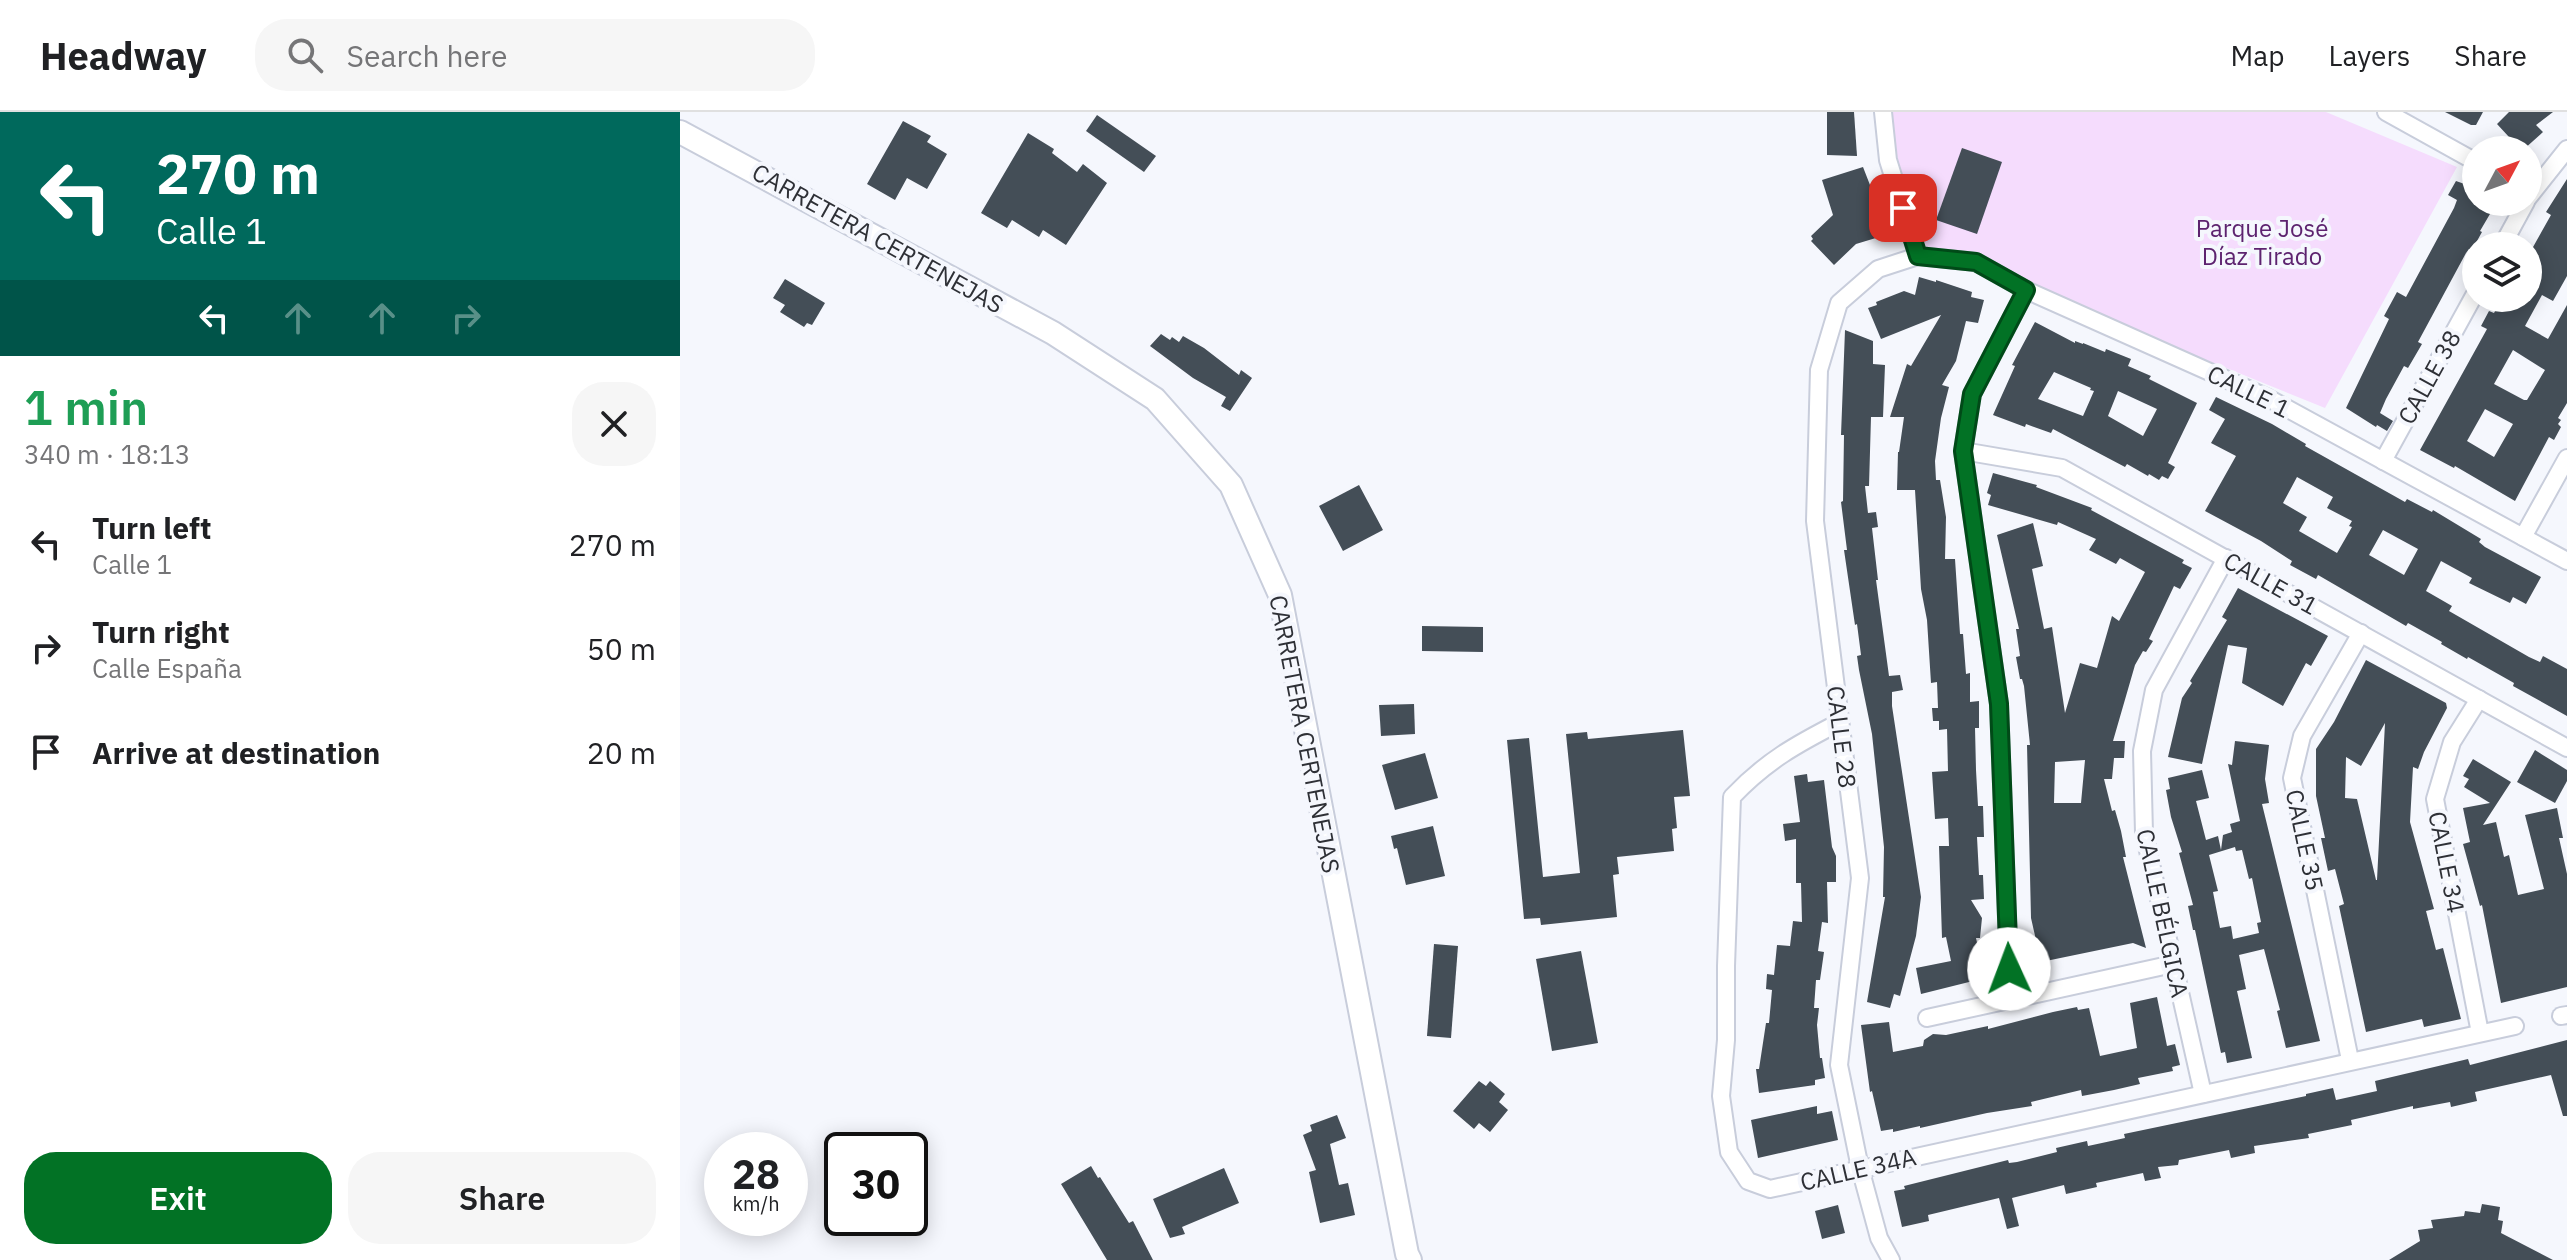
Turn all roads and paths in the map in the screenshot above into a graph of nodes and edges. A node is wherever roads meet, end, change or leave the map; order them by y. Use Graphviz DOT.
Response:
graph roads {
  1 [pos="1883,112"];
  2 [pos="2386,112"];
  3 [pos="680,132"];
  4 [pos="2567,149"];
  5 [pos="2462,154"];
  6 [pos="2542,179"];
  7 [pos="1918,256"];
  8 [pos="2026,290"];
  9 [pos="2465,312"];
  10 [pos="1963,451"];
  11 [pos="2567,458"];
  12 [pos="2383,461"];
  13 [pos="2523,537"];
  14 [pos="2226,558"];
  15 [pos="2567,561"];
  16 [pos="2361,633"];
  17 [pos="2479,699"];
  18 [pos="1840,722"];
  19 [pos="2567,748"];
  20 [pos="2173,964"];
  21 [pos="2010,999"];
  22 [pos="1927,1018"];
  23 [pos="2515,1026"];
  24 [pos="2480,1033"];
  25 [pos="2350,1060"];
  26 [pos="2203,1094"];
  27 [pos="1860,1168"];
  28 [pos="1410,1260"];
  29 [pos="1891,1260"];
  1 -- 7 [label="street"];
  2 -- 5 [label="street"];
  3 -- 28 [label="main road, CARRETERA CERTENEJAS"];
  4 -- 6 [label="street"];
  7 -- 8 [label="street, CALLE 1"];
  7 -- 18 [label="street, CALLE 28"];
  8 -- 10 [label="street"];
  8 -- 12 [label="street, CALLE 1"];
  9 -- 12 [label="street, CALLE 38"];
  10 -- 14 [label="street, CALLE 31"];
  10 -- 21 [label="street"];
  11 -- 13 [label="street"];
  12 -- 13 [label="street, CALLE 1"];
  13 -- 15 [label="street, CALLE 1"];
  14 -- 16 [label="street, CALLE 31"];
  14 -- 20 [label="street, CALLE BÉLGICA"];
  16 -- 17 [label="street, CALLE 31"];
  16 -- 25 [label="street, CALLE 35"];
  17 -- 19 [label="street, CALLE 31"];
  17 -- 24 [label="street, CALLE 34"];
  18 -- 27 [label="street, CALLE 28"];
  18 -- 27 [label="street, CALLE 34A"];
  20 -- 21 [label="street"];
  20 -- 26 [label="street, CALLE BÉLGICA"];
  21 -- 22 [label="street"];
  23 -- 24 [label="street, CALLE 34A"];
  24 -- 25 [label="street, CALLE 34A"];
  25 -- 26 [label="street, CALLE 34A"];
  26 -- 27 [label="street, CALLE 34A"];
  27 -- 29 [label="street, CALLE 28"];
}
